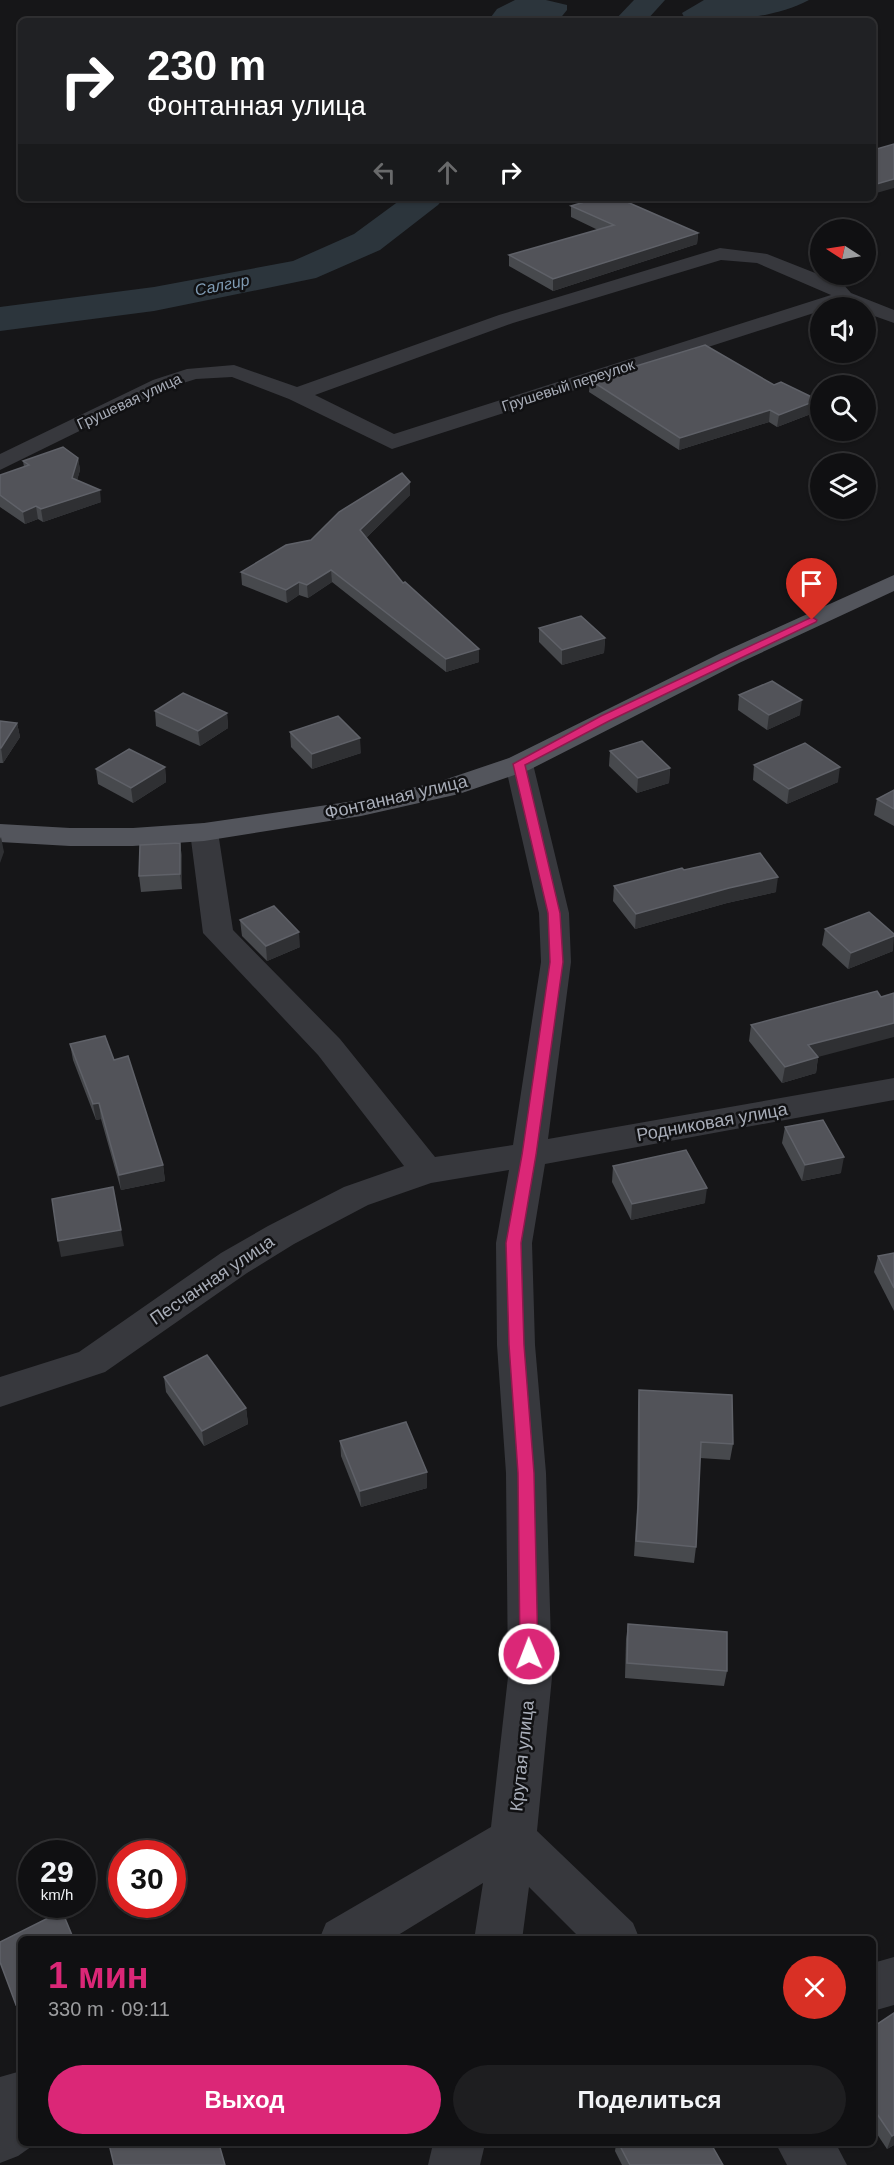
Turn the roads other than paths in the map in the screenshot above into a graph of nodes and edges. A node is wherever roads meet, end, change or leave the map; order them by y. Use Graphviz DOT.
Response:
graph roads {
  1 [pos="844,297"];
  2 [pos="810,308"];
  3 [pos="876,310"];
  4 [pos="894,317"];
  5 [pos="297,394"];
  6 [pos="0,463"];
  7 [pos="894,582"];
  8 [pos="519,764"];
  9 [pos="204,832"];
  10 [pos="0,833"];
  11 [pos="894,1089"];
  12 [pos="529,1155"];
  13 [pos="428,1171"];
  14 [pos="0,1392"];
  15 [pos="513,1839"];
  16 [pos="349,1936"];
  17 [pos="499,1936"];
  18 [pos="612,1936"];
  19 [pos="894,1981"];
  20 [pos="876,1986"];
  21 [pos="18,2097"];
  22 [pos="0,2102"];
  23 [pos="18,2125"];
  24 [pos="0,2138"];
  25 [pos="459,2146"];
  26 [pos="804,2146"];
  27 [pos="454,2165"];
  28 [pos="820,2165"];
  1 -- 5 [label="street"];
  2 -- 5 [label="street, Грушевый переулок"];
  3 -- 4 [label="street"];
  5 -- 6 [label="street, Грушевая улица"];
  7 -- 8 [label="main road, Фонтанная улица"];
  8 -- 9 [label="main road, Фонтанная улица"];
  8 -- 12 [label="street, Крутая улица"];
  9 -- 10 [label="main road, Фонтанная улица"];
  9 -- 13 [label="street"];
  11 -- 12 [label="street, Родниковая улица"];
  12 -- 13 [label="street, Песчанная улица"];
  12 -- 15 [label="street, Крутая улица"];
  13 -- 14 [label="street, Песчанная улица"];
  15 -- 16 [label="street"];
  15 -- 17 [label="street, Крутая улица"];
  15 -- 18 [label="street"];
  19 -- 20 [label="street"];
  21 -- 22 [label="street"];
  23 -- 24 [label="street"];
  25 -- 27 [label="street"];
  26 -- 28 [label="street"];
}
